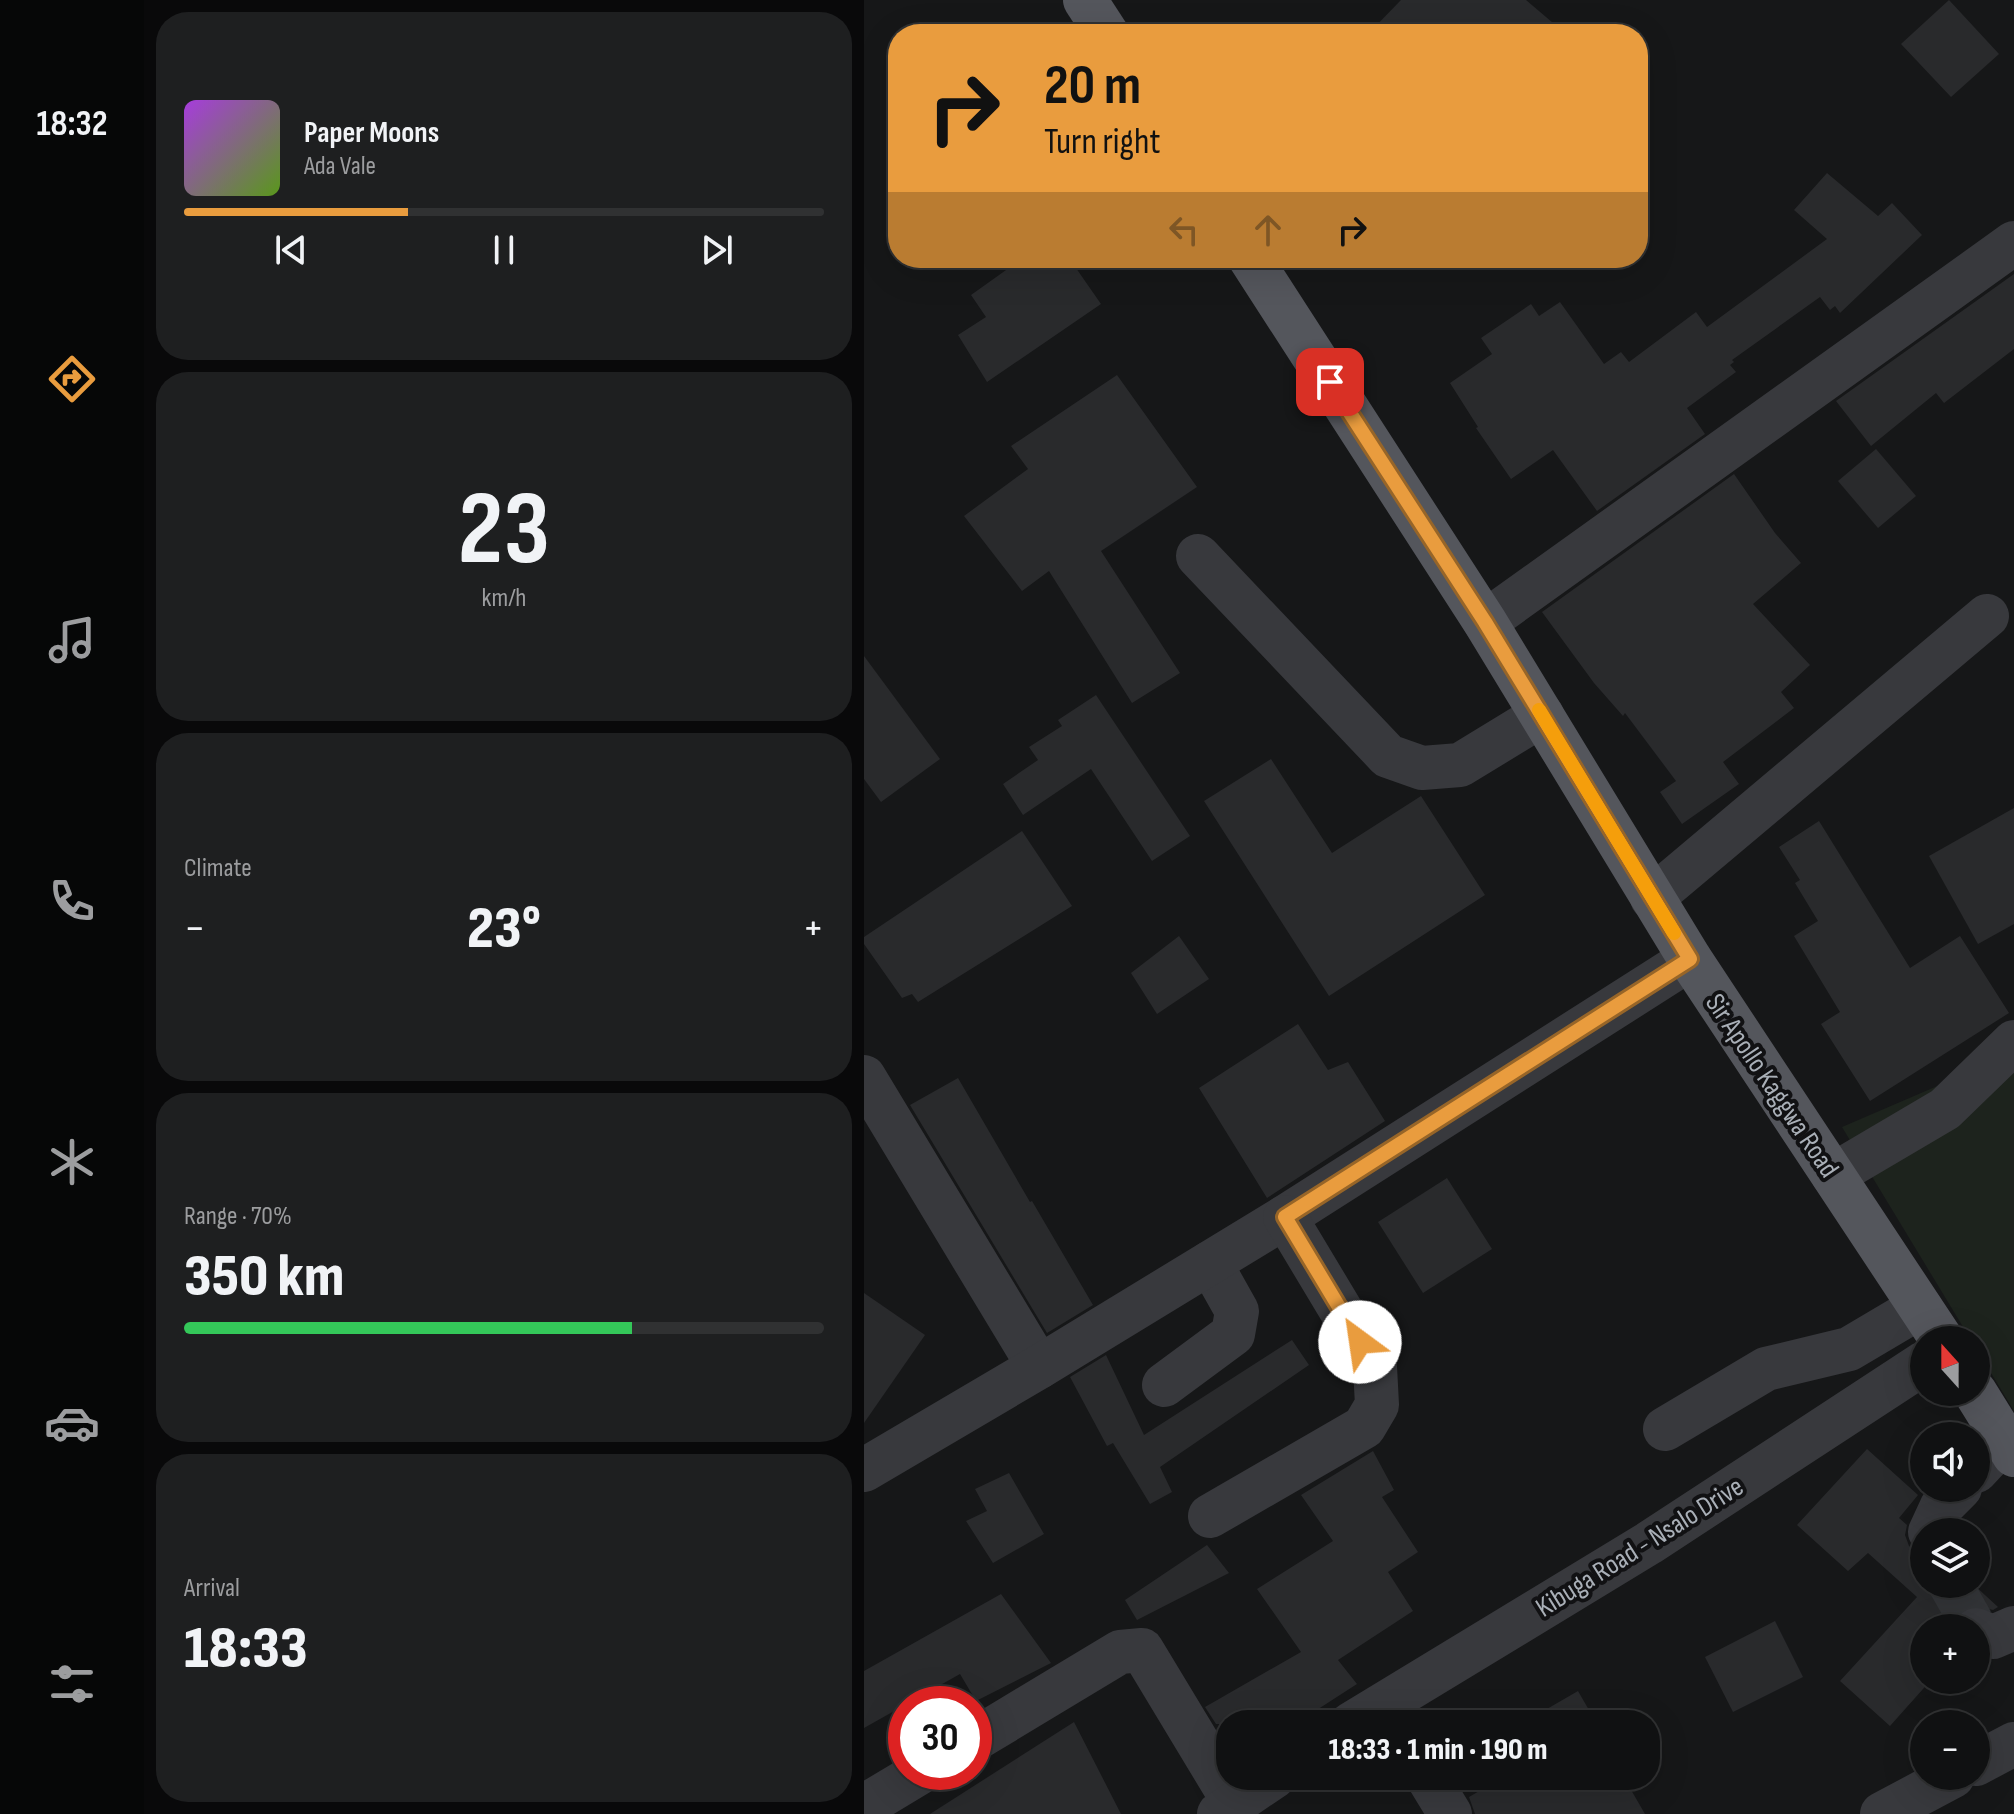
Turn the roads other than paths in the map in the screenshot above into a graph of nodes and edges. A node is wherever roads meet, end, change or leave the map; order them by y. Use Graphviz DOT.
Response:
graph roads {
  1 [pos="1085,0"];
  2 [pos="1101,24"];
  3 [pos="2014,243"];
  4 [pos="1256,268"];
  5 [pos="1198,556"];
  6 [pos="1987,616"];
  7 [pos="1485,622"];
  8 [pos="1542,715"];
  9 [pos="1652,898"];
  10 [pos="1690,959"];
  11 [pos="2014,1042"];
  12 [pos="864,1077"];
  13 [pos="1833,1175"];
  14 [pos="1285,1217"];
  15 [pos="1210,1263"];
  16 [pos="1931,1323"];
  17 [pos="1039,1367"];
  18 [pos="1910,1372"];
  19 [pos="1164,1385"];
  20 [pos="1980,1406"];
  21 [pos="1665,1429"];
  22 [pos="1998,1455"];
  23 [pos="864,1470"];
  24 [pos="1210,1516"];
  25 [pos="2014,1628"];
  26 [pos="1990,1636"];
  27 [pos="1386,1710"];
  28 [pos="992,1729"];
  29 [pos="2014,1744"];
  30 [pos="1990,1757"];
  31 [pos="891,1790"];
  32 [pos="1255,1790"];
  33 [pos="1435,1790"];
  34 [pos="1927,1790"];
  35 [pos="866,1805"];
  36 [pos="1227,1809"];
  37 [pos="1450,1814"];
  38 [pos="1882,1814"];
  1 -- 2 [label="main road"];
  3 -- 7 [label="street"];
  4 -- 7 [label="main road, Sir Apollo Kaggwa Road"];
  5 -- 8 [label="street"];
  6 -- 9 [label="street"];
  7 -- 8 [label="main road, Sir Apollo Kaggwa Road"];
  8 -- 9 [label="main road, Sir Apollo Kaggwa Road"];
  9 -- 10 [label="main road, Sir Apollo Kaggwa Road"];
  10 -- 13 [label="main road, Sir Apollo Kaggwa Road"];
  10 -- 14 [label="street"];
  11 -- 13 [label="street"];
  12 -- 17 [label="street"];
  13 -- 16 [label="main road, Sir Apollo Kaggwa Road"];
  14 -- 15 [label="street"];
  14 -- 24 [label="street"];
  15 -- 17 [label="street"];
  15 -- 19 [label="street"];
  16 -- 21 [label="street"];
  17 -- 23 [label="street"];
  18 -- 27 [label="street, Kibuga Road - Nsalo Drive"];
  20 -- 22 [label="main road"];
  25 -- 26 [label="street"];
  28 -- 36 [label="street"];
  29 -- 30 [label="street"];
  31 -- 35 [label="street"];
  32 -- 36 [label="street"];
  33 -- 37 [label="street"];
  34 -- 38 [label="street"];
}
